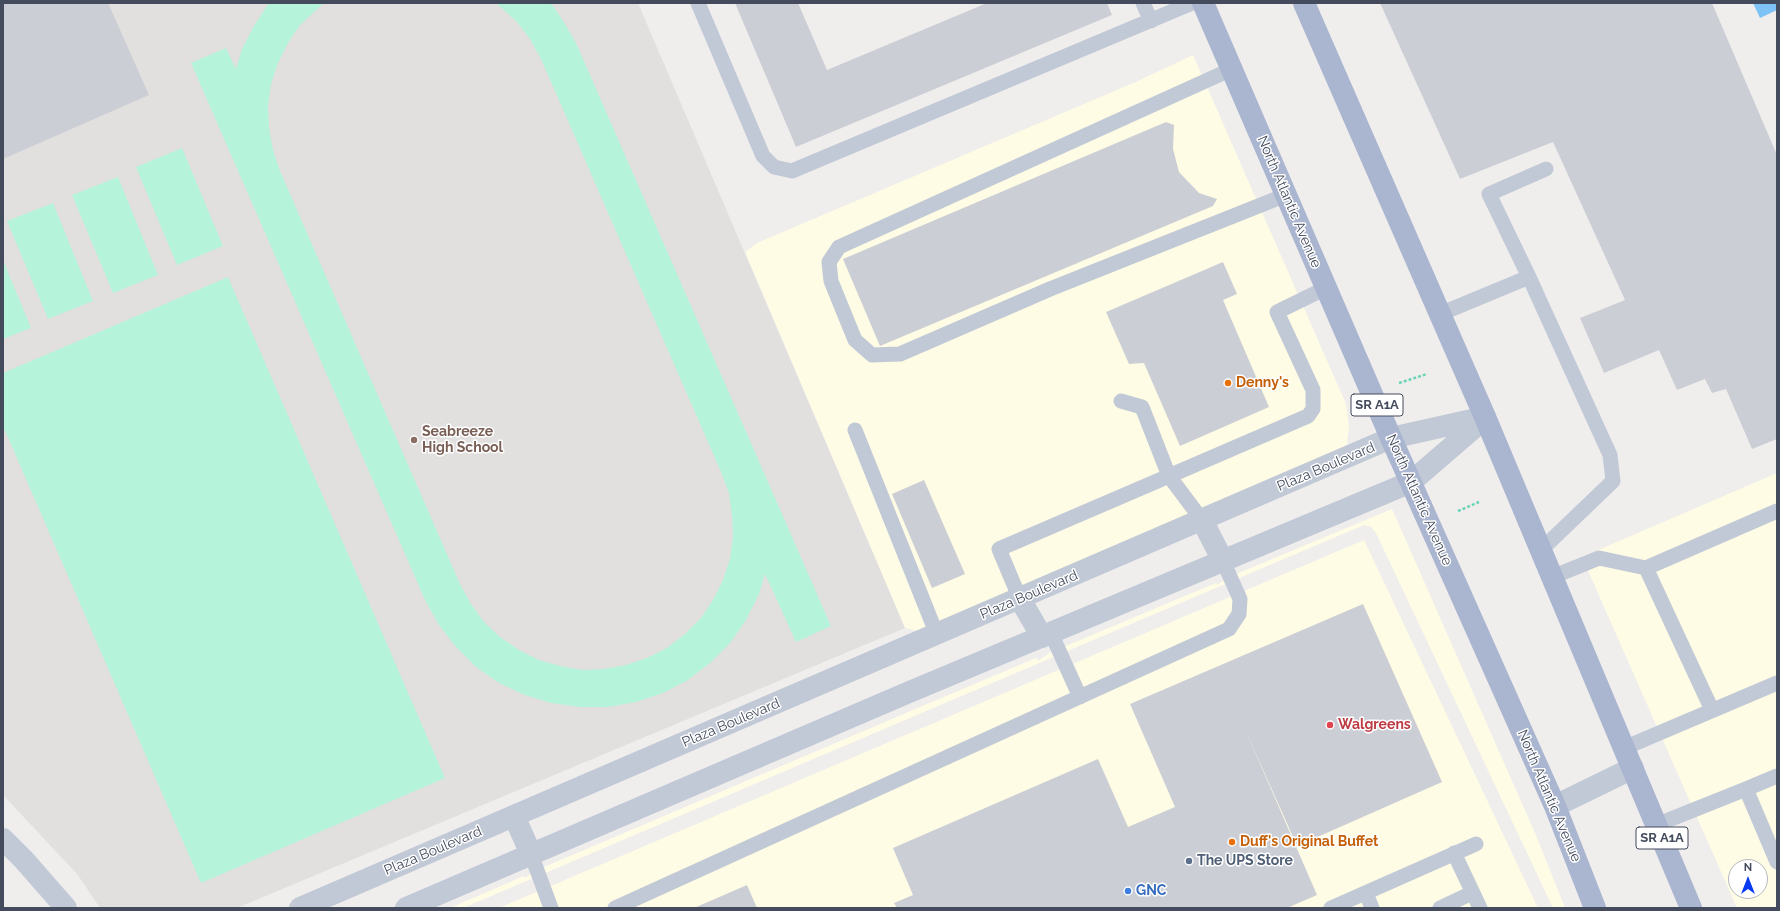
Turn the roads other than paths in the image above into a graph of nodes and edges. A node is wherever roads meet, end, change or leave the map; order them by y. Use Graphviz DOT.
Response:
graph roads {
  1 [pos="698,3"];
  2 [pos="1143,3"];
  3 [pos="1192,3"];
  4 [pos="1203,3"];
  5 [pos="1304,3"];
  6 [pos="1151,21"];
  7 [pos="1232,69"];
  8 [pos="1546,169"];
  9 [pos="1286,195"];
  10 [pos="1528,277"];
  11 [pos="1326,288"];
  12 [pos="1440,314"];
  13 [pos="1121,401"];
  14 [pos="1485,417"];
  15 [pos="855,430"];
  16 [pos="1391,438"];
  17 [pos="1169,476"];
  18 [pos="1411,482"];
  19 [pos="1777,511"];
  20 [pos="1202,520"];
  21 [pos="1541,550"];
  22 [pos="1222,561"];
  23 [pos="1646,568"];
  24 [pos="1552,577"];
  25 [pos="1020,599"];
  26 [pos="937,635"];
  27 [pos="1046,635"];
  28 [pos="1777,683"];
  29 [pos="1080,698"];
  30 [pos="1712,710"];
  31 [pos="1624,748"];
  32 [pos="1633,768"];
  33 [pos="1777,776"];
  34 [pos="1746,789"];
  35 [pos="1555,806"];
  36 [pos="514,816"];
  37 [pos="1656,825"];
  38 [pos="3,839"];
  39 [pos="1476,844"];
  40 [pos="1454,853"];
  41 [pos="531,854"];
  42 [pos="1777,862"];
  43 [pos="1366,893"];
  44 [pos="1472,893"];
  45 [pos="66,908"];
  46 [pos="300,908"];
  47 [pos="406,908"];
  48 [pos="551,908"];
  49 [pos="615,908"];
  50 [pos="1332,908"];
  51 [pos="1372,908"];
  52 [pos="1440,908"];
  53 [pos="1480,908"];
  54 [pos="1595,908"];
  55 [pos="1691,908"];
  1 -- 6 [label="lane"];
  2 -- 6 [label="lane"];
  3 -- 6 [label="lane"];
  4 -- 7 [label="main road, North Atlantic Avenue / SR A1A"];
  5 -- 12 [label="main road, SR A1A"];
  7 -- 9 [label="main road, North Atlantic Avenue / SR A1A"];
  7 -- 9 [label="lane"];
  8 -- 10 [label="lane"];
  9 -- 11 [label="main road, North Atlantic Avenue / SR A1A"];
  10 -- 12 [label="lane"];
  10 -- 21 [label="lane"];
  11 -- 16 [label="main road, North Atlantic Avenue / SR A1A"];
  11 -- 17 [label="lane"];
  12 -- 14 [label="main road, SR A1A"];
  13 -- 17 [label="lane"];
  14 -- 16 [label="street, Plaza Boulevard"];
  14 -- 18 [label="street"];
  14 -- 21 [label="main road, SR A1A"];
  15 -- 26 [label="lane"];
  16 -- 18 [label="main road, North Atlantic Avenue / SR A1A"];
  16 -- 20 [label="street, Plaza Boulevard"];
  17 -- 20 [label="lane"];
  17 -- 25 [label="lane"];
  18 -- 22 [label="street"];
  18 -- 35 [label="main road, North Atlantic Avenue / SR A1A"];
  19 -- 23 [label="lane"];
  20 -- 22 [label="street"];
  20 -- 25 [label="street, Plaza Boulevard"];
  21 -- 24 [label="main road, SR A1A"];
  22 -- 27 [label="street"];
  22 -- 29 [label="lane"];
  23 -- 24 [label="lane"];
  23 -- 30 [label="lane"];
  24 -- 31 [label="main road, SR A1A"];
  25 -- 26 [label="street, Plaza Boulevard"];
  25 -- 27 [label="street"];
  26 -- 36 [label="street, Plaza Boulevard"];
  27 -- 29 [label="lane"];
  27 -- 41 [label="street"];
  28 -- 30 [label="lane"];
  29 -- 49 [label="lane"];
  30 -- 31 [label="lane"];
  31 -- 32 [label="main road, SR A1A"];
  32 -- 35 [label="street"];
  32 -- 37 [label="main road, SR A1A"];
  33 -- 34 [label="lane"];
  34 -- 37 [label="lane"];
  34 -- 42 [label="lane"];
  35 -- 54 [label="main road, North Atlantic Avenue / SR A1A"];
  36 -- 41 [label="street"];
  36 -- 46 [label="street, Plaza Boulevard"];
  37 -- 55 [label="main road, SR A1A"];
  38 -- 45 [label="street"];
  39 -- 40 [label="lane"];
  40 -- 43 [label="lane"];
  40 -- 44 [label="lane"];
  41 -- 47 [label="street"];
  41 -- 48 [label="lane"];
  43 -- 50 [label="lane"];
  43 -- 51 [label="lane"];
  44 -- 52 [label="lane"];
  44 -- 53 [label="lane"];
}
